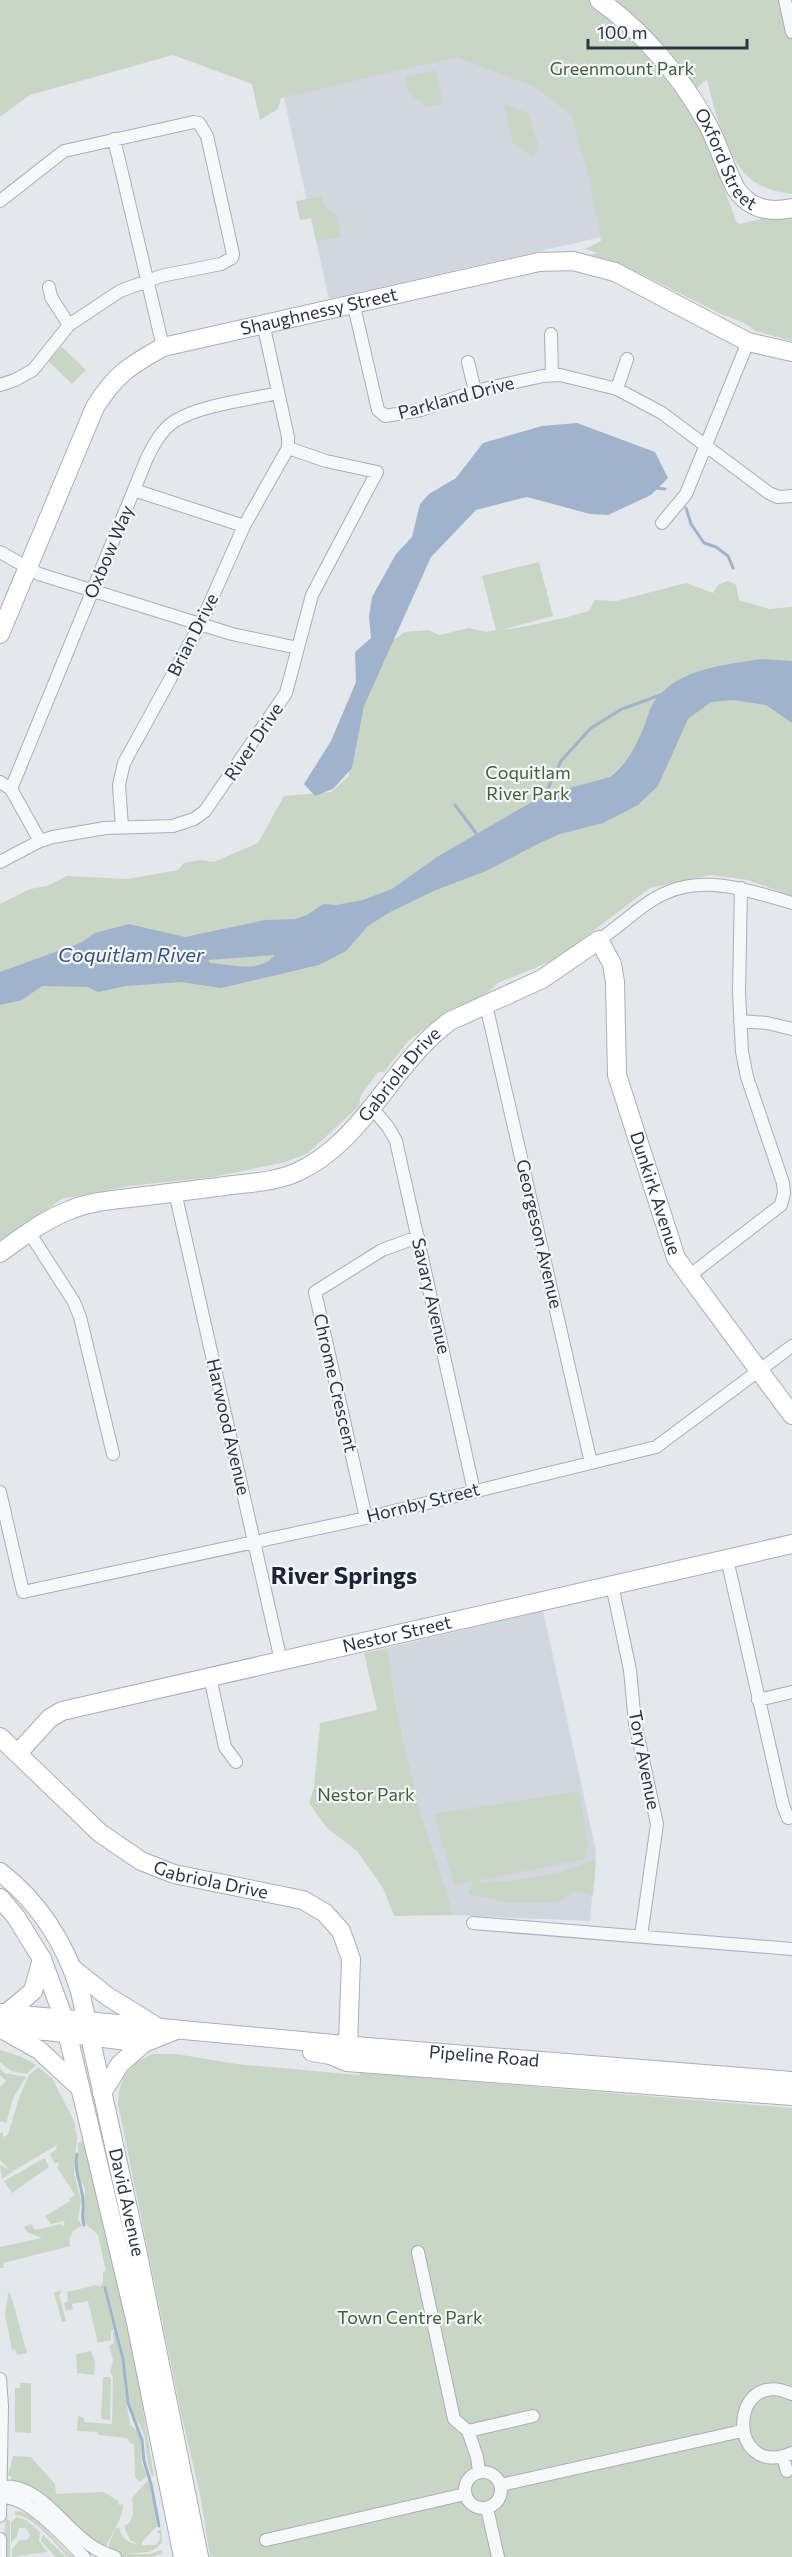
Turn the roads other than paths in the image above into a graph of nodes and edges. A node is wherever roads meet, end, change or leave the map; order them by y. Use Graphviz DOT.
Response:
graph roads {
  1 [pos="599,0"];
  2 [pos="785,0"];
  3 [pos="792,32"];
  4 [pos="114,139"];
  5 [pos="0,201"];
  6 [pos="792,208"];
  7 [pos="147,281"];
  8 [pos="49,287"];
  9 [pos="353,302"];
  10 [pos="263,322"];
  11 [pos="69,325"];
  12 [pos="551,334"];
  13 [pos="748,342"];
  14 [pos="163,347"];
  15 [pos="792,352"];
  16 [pos="627,358"];
  17 [pos="468,362"];
  18 [pos="552,375"];
  19 [pos="0,385"];
  20 [pos="617,389"];
  21 [pos="475,391"];
  22 [pos="278,393"];
  23 [pos="705,447"];
  24 [pos="288,448"];
  25 [pos="134,490"];
  26 [pos="792,496"];
  27 [pos="662,523"];
  28 [pos="244,526"];
  29 [pos="0,552"];
  30 [pos="27,568"];
  31 [pos="93,590"];
  32 [pos="201,623"];
  33 [pos="0,634"];
  34 [pos="298,648"];
  35 [pos="5,786"];
  36 [pos="122,827"];
  37 [pos="40,841"];
  38 [pos="0,862"];
  39 [pos="741,888"];
  40 [pos="792,903"];
  41 [pos="599,940"];
  42 [pos="486,1005"];
  43 [pos="740,1021"];
  44 [pos="792,1029"];
  45 [pos="373,1109"];
  46 [pos="787,1179"];
  47 [pos="175,1192"];
  48 [pos="29,1232"];
  49 [pos="418,1237"];
  50 [pos="0,1253"];
  51 [pos="690,1276"];
  52 [pos="792,1346"];
  53 [pos="759,1371"];
  54 [pos="792,1415"];
  55 [pos="113,1454"];
  56 [pos="591,1463"];
  57 [pos="474,1491"];
  58 [pos="0,1492"];
  59 [pos="366,1518"];
  60 [pos="254,1542"];
  61 [pos="792,1544"];
  62 [pos="727,1559"];
  63 [pos="612,1585"];
  64 [pos="281,1660"];
  65 [pos="210,1677"];
  66 [pos="792,1692"];
  67 [pos="758,1700"];
  68 [pos="0,1737"];
  69 [pos="18,1753"];
  70 [pos="236,1762"];
  71 [pos="792,1817"];
  72 [pos="0,1872"];
  73 [pos="0,1898"];
  74 [pos="473,1923"];
  75 [pos="641,1936"];
  76 [pos="792,1949"];
  77 [pos="42,1959"];
  78 [pos="72,1968"];
  79 [pos="2,2021"];
  80 [pos="66,2026"];
  81 [pos="88,2028"];
  82 [pos="167,2029"];
  83 [pos="144,2043"];
  84 [pos="348,2054"];
  85 [pos="792,2081"];
  86 [pos="79,2087"];
  87 [pos="102,2093"];
  88 [pos="792,2096"];
  89 [pos="418,2252"];
  90 [pos="0,2379"];
  91 [pos="792,2394"];
  92 [pos="533,2416"];
  93 [pos="468,2431"];
  94 [pos="742,2431"];
  95 [pos="788,2455"];
  96 [pos="786,2471"];
  97 [pos="479,2472"];
  98 [pos="501,2485"];
  99 [pos="1,2486"];
  100 [pos="465,2494"];
  101 [pos="0,2497"];
  102 [pos="487,2508"];
  103 [pos="0,2516"];
  104 [pos="0,2539"];
  105 [pos="267,2540"];
  106 [pos="0,2557"];
  107 [pos="84,2557"];
  108 [pos="115,2557"];
  109 [pos="183,2557"];
  110 [pos="199,2557"];
  111 [pos="498,2557"];
  1 -- 6 [label="street, Oxford Street"];
  2 -- 3 [label="street"];
  4 -- 5 [label="street"];
  4 -- 7 [label="street"];
  4 -- 7 [label="street"];
  7 -- 11 [label="street"];
  7 -- 14 [label="street"];
  8 -- 11 [label="street"];
  9 -- 10 [label="street, Shaughnessy Street"];
  9 -- 13 [label="street, Shaughnessy Street"];
  9 -- 21 [label="street, Parkland Drive"];
  10 -- 14 [label="street, Shaughnessy Street"];
  10 -- 22 [label="street"];
  11 -- 19 [label="street"];
  12 -- 18 [label="street"];
  13 -- 15 [label="street, Shaughnessy Street"];
  13 -- 23 [label="street"];
  14 -- 30 [label="street, Shaughnessy Street"];
  16 -- 20 [label="street"];
  17 -- 21 [label="street"];
  18 -- 20 [label="street, Parkland Drive"];
  18 -- 21 [label="street, Parkland Drive"];
  20 -- 23 [label="street, Parkland Drive"];
  22 -- 24 [label="street"];
  22 -- 25 [label="street, Oxbow Way"];
  23 -- 26 [label="street, Parkland Drive"];
  23 -- 27 [label="street"];
  24 -- 28 [label="street, Brian Drive"];
  24 -- 34 [label="street, River Drive"];
  25 -- 28 [label="street"];
  25 -- 31 [label="street, Oxbow Way"];
  28 -- 32 [label="street, Brian Drive"];
  29 -- 30 [label="street"];
  30 -- 31 [label="street"];
  30 -- 33 [label="street, Shaughnessy Street"];
  31 -- 32 [label="street"];
  31 -- 35 [label="street, Oxbow Way"];
  32 -- 34 [label="street"];
  32 -- 36 [label="street, Brian Drive"];
  34 -- 36 [label="street, River Drive"];
  35 -- 37 [label="street"];
  36 -- 37 [label="street, River Drive"];
  37 -- 38 [label="street, River Drive"];
  39 -- 40 [label="street, Gabriola Drive"];
  39 -- 41 [label="street, Gabriola Drive"];
  39 -- 43 [label="street"];
  41 -- 42 [label="street, Gabriola Drive"];
  41 -- 51 [label="street, Dunkirk Avenue"];
  42 -- 45 [label="street, Gabriola Drive"];
  42 -- 56 [label="street, Georgeson Avenue"];
  43 -- 44 [label="street"];
  43 -- 46 [label="street"];
  45 -- 47 [label="street, Gabriola Drive"];
  45 -- 49 [label="street, Savary Avenue"];
  46 -- 51 [label="street"];
  47 -- 48 [label="street, Gabriola Drive"];
  47 -- 60 [label="street, Harwood Avenue"];
  48 -- 50 [label="street, Gabriola Drive"];
  48 -- 55 [label="street"];
  49 -- 57 [label="street, Savary Avenue"];
  49 -- 59 [label="street, Chrome Crescent"];
  51 -- 53 [label="street, Dunkirk Avenue"];
  52 -- 53 [label="street, Hornby Street"];
  53 -- 54 [label="street, Dunkirk Avenue"];
  53 -- 56 [label="street, Hornby Street"];
  56 -- 57 [label="street, Hornby Street"];
  57 -- 59 [label="street, Hornby Street"];
  58 -- 60 [label="street, Hornby Street"];
  59 -- 60 [label="street, Hornby Street"];
  60 -- 64 [label="street, Harwood Avenue"];
  61 -- 62 [label="street, Nestor Street"];
  62 -- 63 [label="street, Nestor Street"];
  62 -- 67 [label="street"];
  63 -- 64 [label="street, Nestor Street"];
  63 -- 75 [label="street, Tory Avenue"];
  64 -- 65 [label="street, Nestor Street"];
  65 -- 69 [label="street, Nestor Street"];
  65 -- 70 [label="street"];
  66 -- 67 [label="street"];
  67 -- 71 [label="street"];
  68 -- 69 [label="street, Gabriola Drive"];
  69 -- 84 [label="street, Gabriola Drive"];
  72 -- 78 [label="street, David Avenue"];
  73 -- 77 [label="street, David Avenue"];
  74 -- 75 [label="street"];
  75 -- 76 [label="street"];
  77 -- 79 [label="street"];
  77 -- 80 [label="street, David Avenue"];
  78 -- 81 [label="street, David Avenue"];
  78 -- 82 [label="street"];
  79 -- 80 [label="street, Pipeline Road"];
  79 -- 86 [label="street"];
  80 -- 81 [label="street, Pipeline Road"];
  80 -- 86 [label="street, David Avenue"];
  81 -- 82 [label="street, Pipeline Road"];
  81 -- 83 [label="street, Pipeline Road"];
  81 -- 87 [label="street, David Avenue"];
  82 -- 83 [label="street, Pipeline Road"];
  82 -- 84 [label="street, Pipeline Road"];
  83 -- 87 [label="street"];
  84 -- 85 [label="street, Pipeline Road"];
  84 -- 88 [label="street, Pipeline Road"];
  86 -- 109 [label="street, David Avenue"];
  87 -- 110 [label="street, David Avenue"];
  89 -- 93 [label="street"];
  90 -- 99 [label="street"];
  91 -- 94 [label="street"];
  92 -- 93 [label="street"];
  93 -- 97 [label="street"];
  94 -- 95 [label="street"];
  94 -- 98 [label="street"];
  95 -- 96 [label="street"];
  97 -- 98 [label="street"];
  97 -- 100 [label="street"];
  98 -- 102 [label="street"];
  99 -- 101 [label="street"];
  99 -- 108 [label="street"];
  100 -- 102 [label="street"];
  100 -- 105 [label="street"];
  101 -- 103 [label="street"];
  101 -- 107 [label="street"];
  102 -- 111 [label="street"];
  104 -- 106 [label="street"];
}
